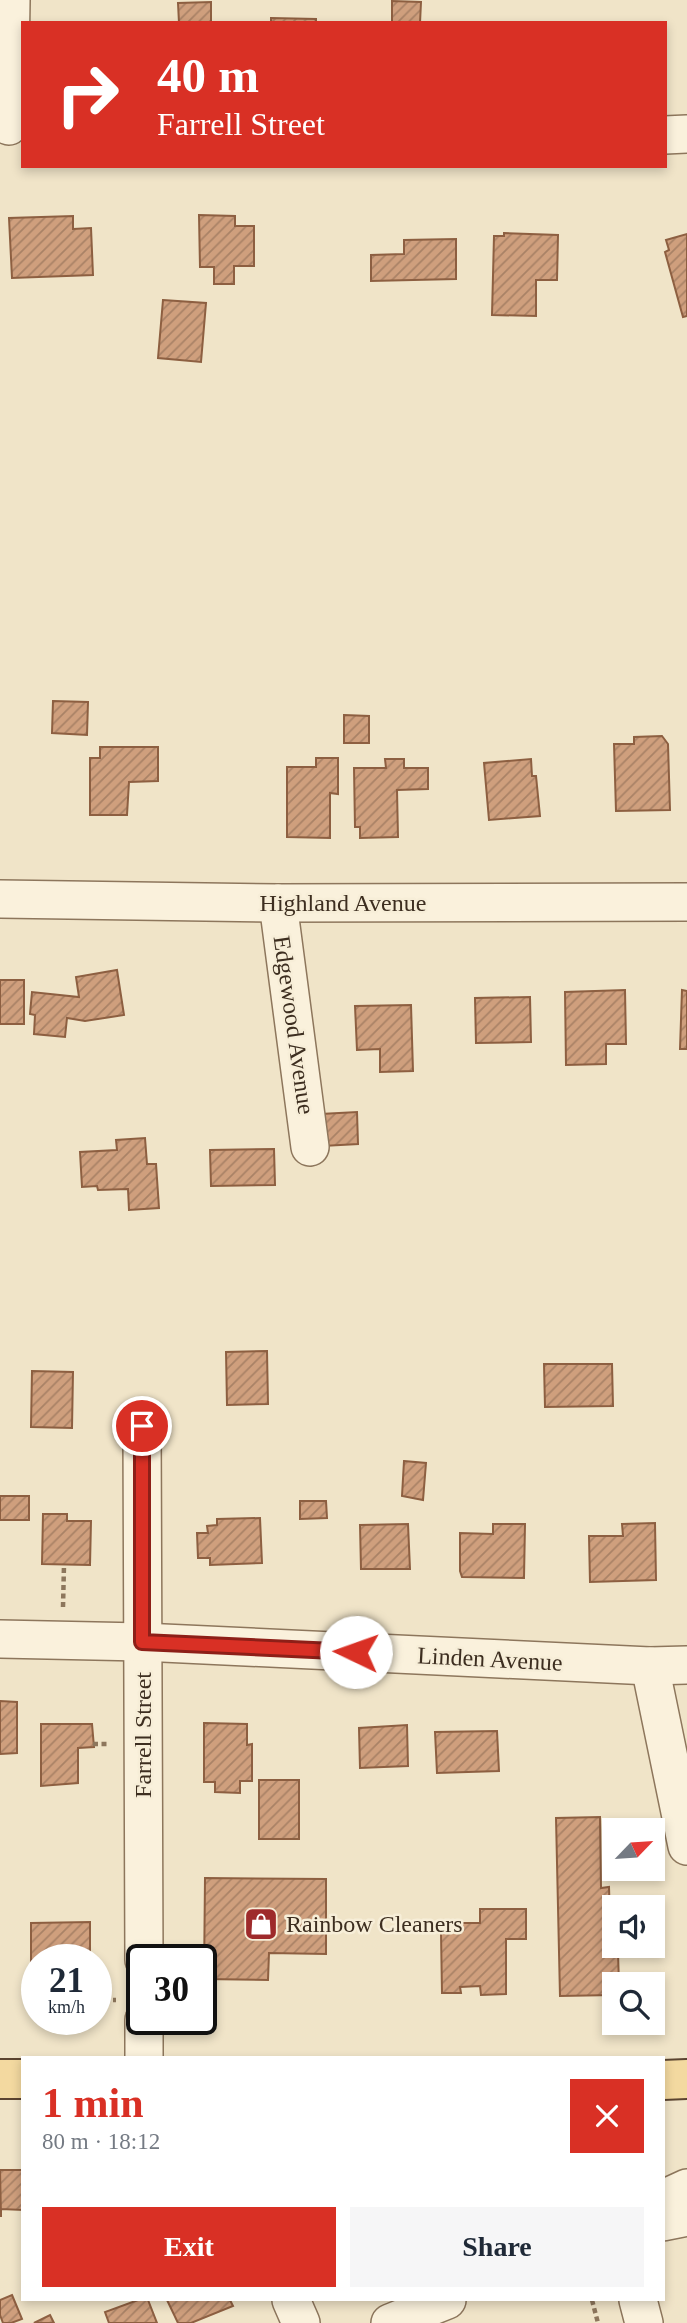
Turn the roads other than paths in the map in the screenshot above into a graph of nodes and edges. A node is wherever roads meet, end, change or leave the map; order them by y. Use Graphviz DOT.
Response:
graph roads {
  1 [pos="11,0"];
  2 [pos="10,127"];
  3 [pos="687,134"];
  4 [pos="667,135"];
  5 [pos="0,899"];
  6 [pos="687,902"];
  7 [pos="278,904"];
  8 [pos="310,1147"];
  9 [pos="142,1426"];
  10 [pos="0,1639"];
  11 [pos="142,1642"];
  12 [pos="687,1665"];
  13 [pos="650,1666"];
  14 [pos="687,1846"];
  15 [pos="144,1944"];
  16 [pos="138,2035"];
  17 [pos="144,2056"];
  18 [pos="0,2079"];
  19 [pos="21,2079"];
  20 [pos="665,2080"];
  21 [pos="687,2080"];
  22 [pos="291,2301"];
  23 [pos="445,2301"];
  24 [pos="638,2301"];
  25 [pos="302,2323"];
  26 [pos="390,2323"];
  27 [pos="644,2323"];
  1 -- 2 [label="street"];
  3 -- 4 [label="street"];
  5 -- 7 [label="street, Highland Avenue"];
  6 -- 7 [label="street, Highland Avenue"];
  7 -- 8 [label="street, Edgewood Avenue"];
  9 -- 11 [label="street, Farrell Street"];
  10 -- 11 [label="street, Linden Avenue"];
  11 -- 13 [label="street, Linden Avenue"];
  11 -- 15 [label="street, Farrell Street"];
  12 -- 13 [label="street, Linden Avenue"];
  13 -- 14 [label="street"];
  16 -- 17 [label="street"];
  18 -- 19 [label="main road"];
  20 -- 21 [label="main road"];
  22 -- 25 [label="street"];
  23 -- 26 [label="street"];
  24 -- 27 [label="street"];
}
